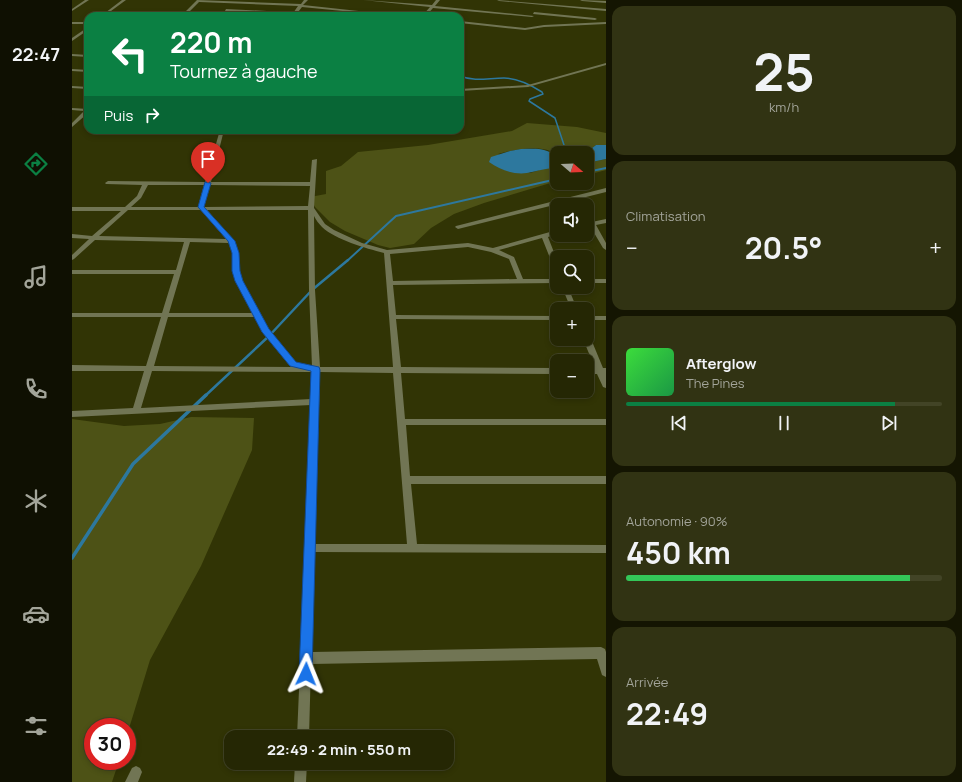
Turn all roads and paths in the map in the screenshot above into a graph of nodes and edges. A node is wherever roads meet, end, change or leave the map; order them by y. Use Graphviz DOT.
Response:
graph roads {
  1 [pos="87,0"];
  2 [pos="124,0"];
  3 [pos="198,0"];
  4 [pos="306,0"];
  5 [pos="366,0"];
  6 [pos="404,0"];
  7 [pos="438,0"];
  8 [pos="499,0"];
  9 [pos="582,0"];
  10 [pos="234,1"];
  11 [pos="263,2"];
  12 [pos="539,2"];
  13 [pos="606,2"];
  14 [pos="393,3"];
  15 [pos="400,3"];
  16 [pos="300,5"];
  17 [pos="432,6"];
  18 [pos="332,9"];
  19 [pos="72,10"];
  20 [pos="606,10"];
  21 [pos="108,12"];
  22 [pos="187,12"];
  23 [pos="224,12"];
  24 [pos="224,12"];
  25 [pos="267,12"];
  26 [pos="296,12"];
  27 [pos="331,12"];
  28 [pos="360,12"];
  29 [pos="390,12"];
  30 [pos="427,12"];
  31 [pos="512,14"];
  32 [pos="533,14"];
  33 [pos="606,20"];
  34 [pos="464,22"];
  35 [pos="72,23"];
  36 [pos="84,23"];
  37 [pos="606,23"];
  38 [pos="505,27"];
  39 [pos="525,29"];
  40 [pos="84,31"];
  41 [pos="72,40"];
  42 [pos="72,55"];
  43 [pos="83,55"];
  44 [pos="606,64"];
  45 [pos="83,67"];
  46 [pos="72,70"];
  47 [pos="79,71"];
  48 [pos="84,71"];
  49 [pos="72,87"];
  50 [pos="84,88"];
  51 [pos="464,90"];
  52 [pos="72,109"];
  53 [pos="84,110"];
  54 [pos="84,114"];
  55 [pos="72,126"];
  56 [pos="221,134"];
  57 [pos="315,160"];
  58 [pos="108,183"];
  59 [pos="146,183"];
  60 [pos="208,183"];
  61 [pos="312,184"];
  62 [pos="606,190"];
  63 [pos="201,207"];
  64 [pos="72,208"];
  65 [pos="127,208"];
  66 [pos="311,208"];
  67 [pos="606,221"];
  68 [pos="594,223"];
  69 [pos="458,227"];
  70 [pos="594,231"];
  71 [pos="550,234"];
  72 [pos="544,235"];
  73 [pos="72,236"];
  74 [pos="93,238"];
  75 [pos="188,240"];
  76 [pos="231,241"];
  77 [pos="606,248"];
  78 [pos="493,250"];
  79 [pos="550,250"];
  80 [pos="387,252"];
  81 [pos="72,258"];
  82 [pos="72,272"];
  83 [pos="178,272"];
  84 [pos="550,281"];
  85 [pos="594,281"];
  86 [pos="606,281"];
  87 [pos="521,282"];
  88 [pos="389,283"];
  89 [pos="72,315"];
  90 [pos="165,315"];
  91 [pos="257,315"];
  92 [pos="392,317"];
  93 [pos="550,318"];
  94 [pos="594,318"];
  95 [pos="606,318"];
  96 [pos="590,346"];
  97 [pos="72,368"];
  98 [pos="149,368"];
  99 [pos="316,370"];
  100 [pos="397,370"];
  101 [pos="550,370"];
  102 [pos="603,371"];
  103 [pos="606,385"];
  104 [pos="314,402"];
  105 [pos="136,411"];
  106 [pos="72,414"];
  107 [pos="401,422"];
  108 [pos="606,422"];
  109 [pos="406,480"];
  110 [pos="606,480"];
  111 [pos="309,548"];
  112 [pos="412,549"];
  113 [pos="606,550"];
  114 [pos="306,658"];
  115 [pos="606,671"];
  116 [pos="303,730"];
  117 [pos="301,770"];
  118 [pos="300,782"];
  1 -- 19 [label="street"];
  2 -- 21 [label="street"];
  3 -- 10 [label="street"];
  3 -- 22 [label="street"];
  4 -- 16 [label="street"];
  5 -- 14 [label="street"];
  6 -- 15 [label="street"];
  7 -- 17 [label="street"];
  8 -- 12 [label="street"];
  9 -- 13 [label="street"];
  10 -- 11 [label="street"];
  10 -- 23 [label="street"];
  11 -- 16 [label="street"];
  12 -- 20 [label="street"];
  12 -- 32 [label="street"];
  14 -- 15 [label="street"];
  14 -- 29 [label="street"];
  15 -- 17 [label="street"];
  16 -- 18 [label="street"];
  16 -- 26 [label="street"];
  17 -- 30 [label="street"];
  17 -- 31 [label="street"];
  18 -- 27 [label="street"];
  18 -- 28 [label="street"];
  24 -- 25 [label="street"];
  31 -- 32 [label="street"];
  31 -- 38 [label="street"];
  32 -- 33 [label="street"];
  32 -- 39 [label="street"];
  34 -- 38 [label="street"];
  35 -- 36 [label="street"];
  37 -- 39 [label="street"];
  38 -- 39 [label="street"];
  40 -- 41 [label="street"];
  42 -- 43 [label="street"];
  44 -- 51 [label="street"];
  45 -- 47 [label="street"];
  46 -- 47 [label="street"];
  47 -- 48 [label="street"];
  49 -- 50 [label="street"];
  52 -- 53 [label="street"];
  54 -- 55 [label="street"];
  56 -- 60 [label="street"];
  57 -- 61 [label="street"];
  58 -- 59 [label="street"];
  59 -- 60 [label="street"];
  59 -- 65 [label="street"];
  60 -- 61 [label="street"];
  60 -- 63 [label="street"];
  61 -- 66 [label="street"];
  62 -- 69 [label="street"];
  63 -- 65 [label="street"];
  63 -- 66 [label="street"];
  63 -- 76 [label="street"];
  64 -- 65 [label="street"];
  65 -- 74 [label="street"];
  66 -- 80 [label="street"];
  66 -- 99 [label="street"];
  67 -- 68 [label="street"];
  70 -- 77 [label="street"];
  71 -- 72 [label="street"];
  72 -- 78 [label="street"];
  72 -- 79 [label="street"];
  73 -- 74 [label="street"];
  74 -- 75 [label="street"];
  74 -- 81 [label="street"];
  75 -- 76 [label="street"];
  75 -- 83 [label="street"];
  76 -- 91 [label="street"];
  78 -- 80 [label="street"];
  78 -- 87 [label="street"];
  80 -- 88 [label="street"];
  82 -- 83 [label="street"];
  83 -- 90 [label="street"];
  84 -- 87 [label="street"];
  85 -- 86 [label="street"];
  87 -- 88 [label="street"];
  88 -- 92 [label="street"];
  89 -- 90 [label="street"];
  90 -- 91 [label="street"];
  90 -- 98 [label="street"];
  91 -- 99 [label="street"];
  92 -- 93 [label="street"];
  92 -- 100 [label="street"];
  94 -- 95 [label="street"];
  96 -- 102 [label="street"];
  97 -- 98 [label="street"];
  98 -- 99 [label="street"];
  98 -- 105 [label="street"];
  99 -- 100 [label="street"];
  99 -- 104 [label="street"];
  100 -- 101 [label="street"];
  100 -- 107 [label="street"];
  102 -- 103 [label="street"];
  104 -- 105 [label="street"];
  104 -- 111 [label="street"];
  105 -- 106 [label="street"];
  107 -- 108 [label="street"];
  107 -- 109 [label="street"];
  109 -- 110 [label="street"];
  109 -- 112 [label="street"];
  111 -- 112 [label="street"];
  111 -- 114 [label="street"];
  112 -- 113 [label="street"];
  114 -- 115 [label="street"];
  114 -- 116 [label="street"];
  117 -- 118 [label="street"];
}
